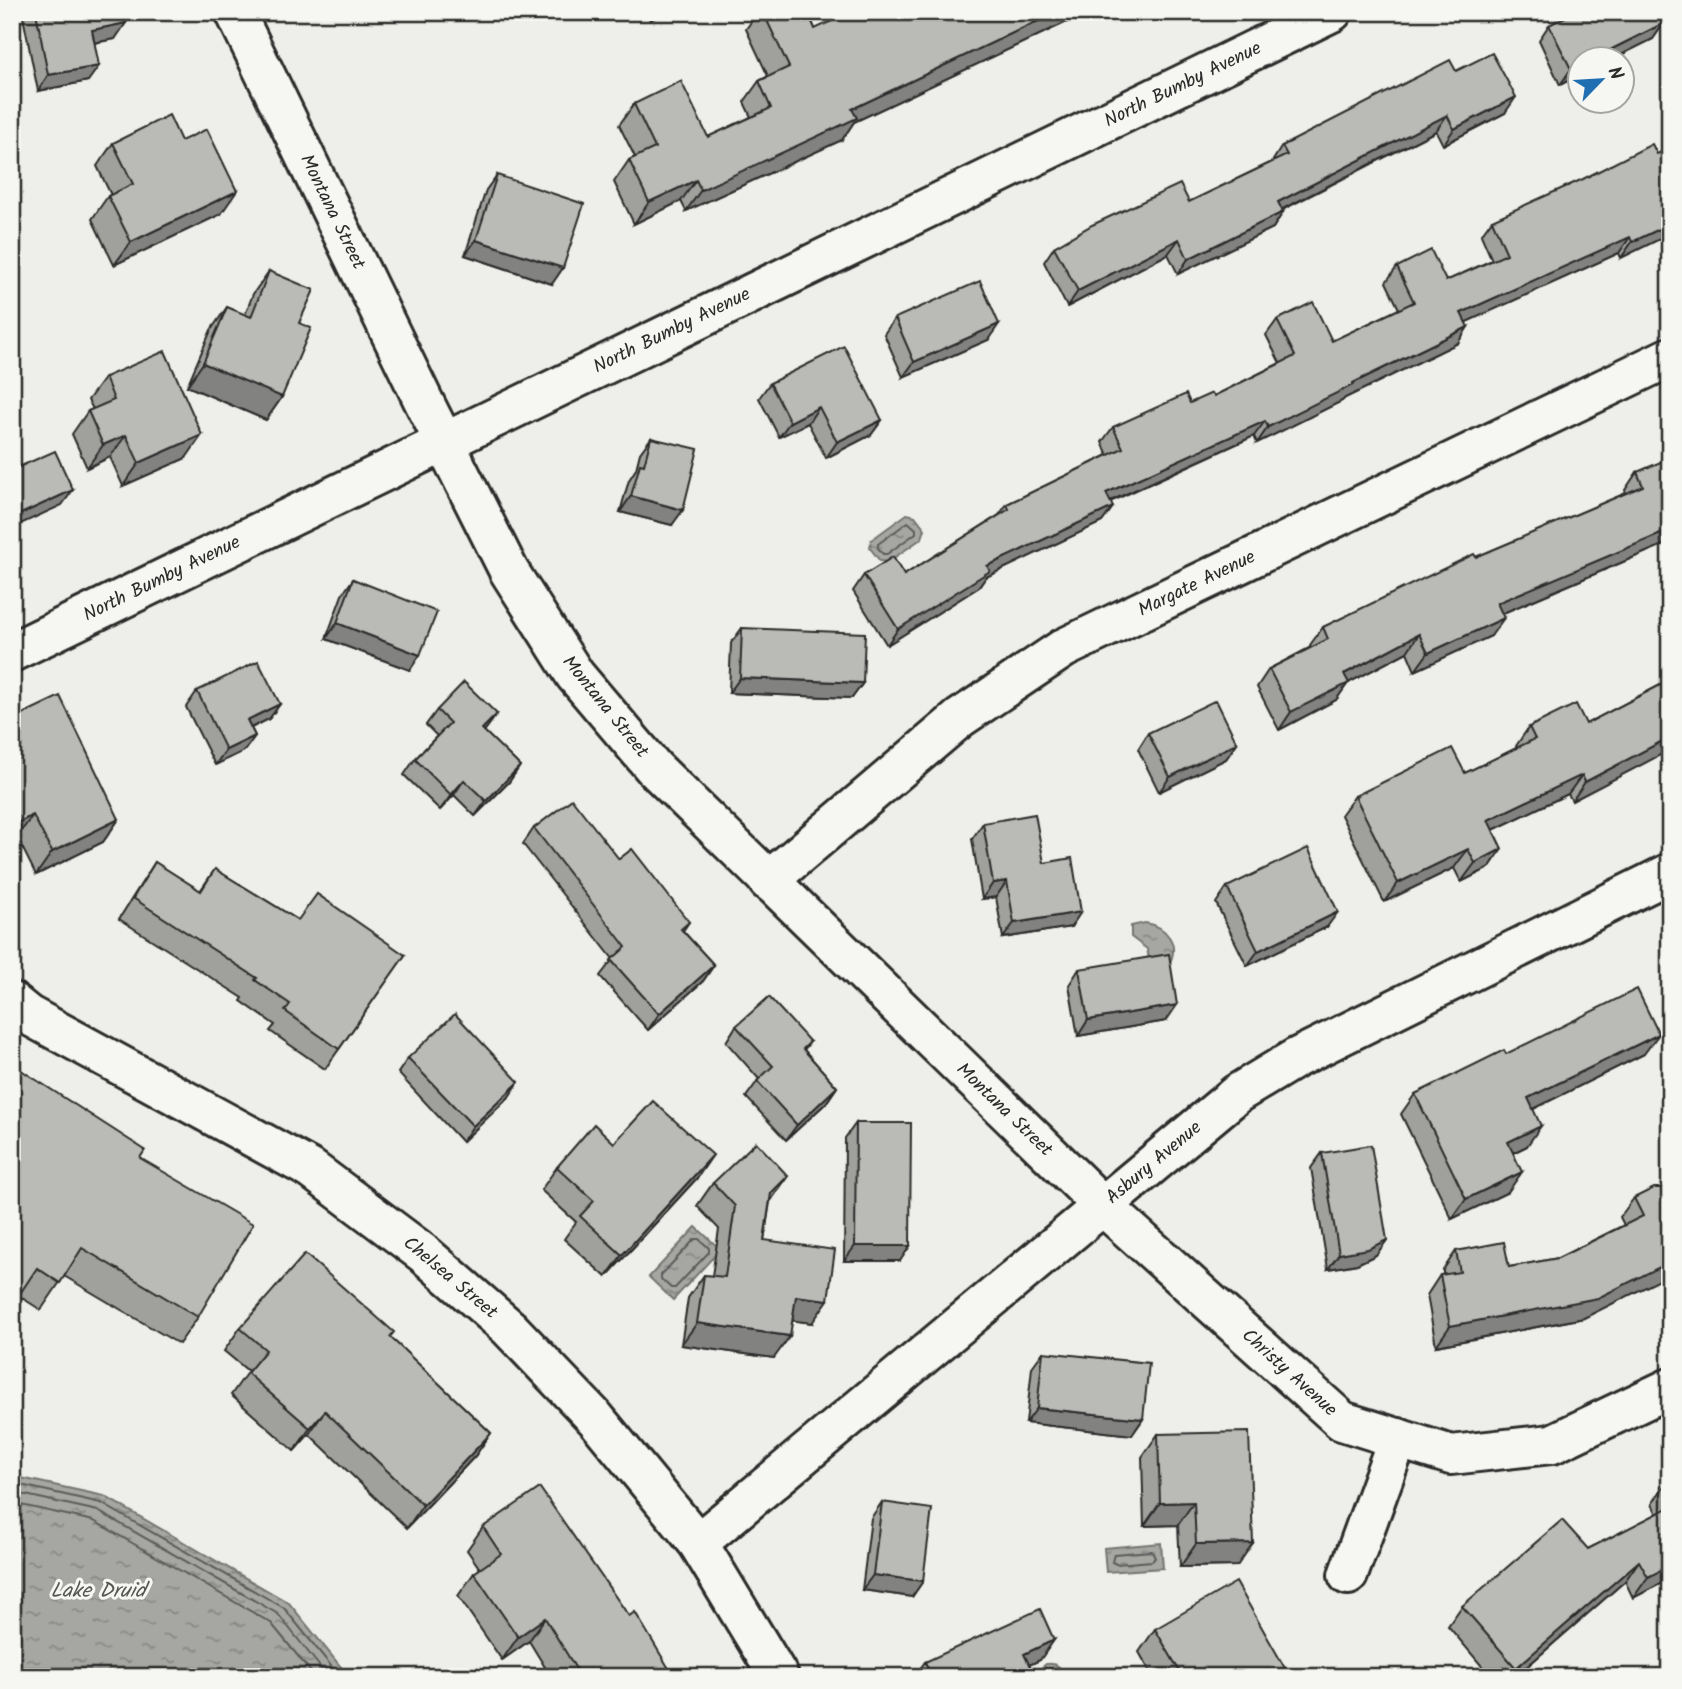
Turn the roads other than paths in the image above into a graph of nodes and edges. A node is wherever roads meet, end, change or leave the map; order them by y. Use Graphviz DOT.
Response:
graph roads {
  1 [pos="235,12"];
  2 [pos="1332,12"];
  3 [pos="1670,357"];
  4 [pos="444,441"];
  5 [pos="12,652"];
  6 [pos="1670,873"];
  7 [pos="768,881"];
  8 [pos="12,1002"];
  9 [pos="1103,1206"];
  10 [pos="1670,1388"];
  11 [pos="1398,1438"];
  12 [pos="698,1544"];
  13 [pos="1348,1575"];
  14 [pos="779,1677"];
  1 -- 4 [label="street, Montana Street"];
  2 -- 4 [label="street, North Bumby Avenue"];
  3 -- 7 [label="street, Margate Avenue"];
  4 -- 5 [label="street, North Bumby Avenue"];
  4 -- 7 [label="street, Montana Street"];
  6 -- 9 [label="street, Asbury Avenue"];
  7 -- 9 [label="street, Montana Street"];
  8 -- 12 [label="street, Chelsea Street"];
  9 -- 11 [label="street, Christy Avenue"];
  9 -- 12 [label="street, Asbury Avenue"];
  10 -- 11 [label="street, Christy Avenue"];
  11 -- 13 [label="street"];
  12 -- 14 [label="street, Chelsea Street"];
}
